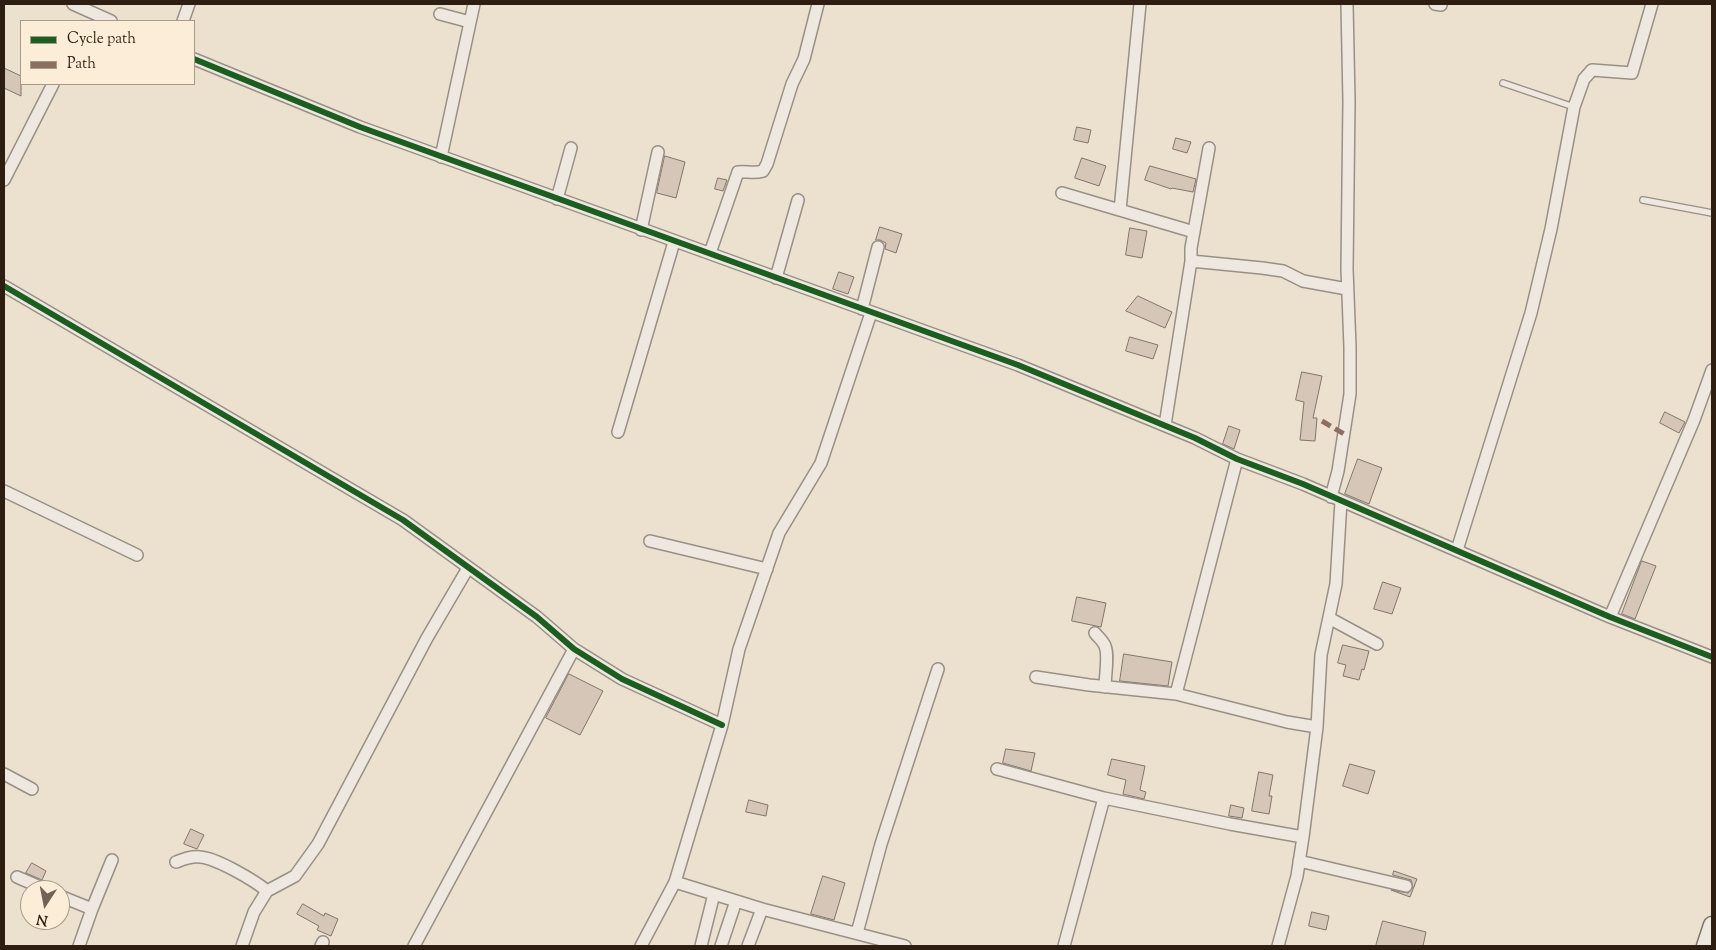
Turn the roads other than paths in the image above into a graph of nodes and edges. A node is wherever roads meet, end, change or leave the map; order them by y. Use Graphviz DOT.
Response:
graph roads {
  1 [pos="73,4"];
  2 [pos="189,4"];
  3 [pos="474,4"];
  4 [pos="818,4"];
  5 [pos="1140,4"];
  6 [pos="1347,4"];
  7 [pos="1652,4"];
  8 [pos="440,14"];
  9 [pos="87,16"];
  10 [pos="107,20"];
  11 [pos="183,20"];
  12 [pos="470,22"];
  13 [pos="195,59"];
  14 [pos="1503,83"];
  15 [pos="52,85"];
  16 [pos="1574,107"];
  17 [pos="571,148"];
  18 [pos="1209,148"];
  19 [pos="658,152"];
  20 [pos="441,157"];
  21 [pos="4,180"];
  22 [pos="1062,193"];
  23 [pos="557,199"];
  24 [pos="798,200"];
  25 [pos="1643,200"];
  26 [pos="1120,210"];
  27 [pos="1712,213"];
  28 [pos="641,230"];
  29 [pos="1194,232"];
  30 [pos="674,242"];
  31 [pos="878,247"];
  32 [pos="710,253"];
  33 [pos="1191,262"];
  34 [pos="776,278"];
  35 [pos="4,286"];
  36 [pos="1347,289"];
  37 [pos="866,311"];
  38 [pos="1712,370"];
  39 [pos="1165,425"];
  40 [pos="618,432"];
  41 [pos="1237,459"];
  42 [pos="4,491"];
  43 [pos="1336,499"];
  44 [pos="650,540"];
  45 [pos="1457,550"];
  46 [pos="137,555"];
  47 [pos="468,568"];
  48 [pos="767,569"];
  49 [pos="1610,617"];
  50 [pos="1329,618"];
  51 [pos="1094,633"];
  52 [pos="1377,644"];
  53 [pos="574,649"];
  54 [pos="1712,657"];
  55 [pos="938,669"];
  56 [pos="1036,677"];
  57 [pos="1105,687"];
  58 [pos="1176,694"];
  59 [pos="722,725"];
  60 [pos="1317,727"];
  61 [pos="997,770"];
  62 [pos="4,774"];
  63 [pos="32,789"];
  64 [pos="1104,798"];
  65 [pos="1303,837"];
  66 [pos="112,860"];
  67 [pos="176,862"];
  68 [pos="1299,862"];
  69 [pos="18,877"];
  70 [pos="25,880"];
  71 [pos="675,882"];
  72 [pos="1406,886"];
  73 [pos="267,891"];
  74 [pos="714,894"];
  75 [pos="70,900"];
  76 [pos="736,901"];
  77 [pos="762,909"];
  78 [pos="92,910"];
  79 [pos="1712,925"];
  80 [pos="857,933"];
  81 [pos="79,946"];
  82 [pos="242,946"];
  83 [pos="414,946"];
  84 [pos="641,946"];
  85 [pos="701,946"];
  86 [pos="721,946"];
  87 [pos="748,946"];
  88 [pos="905,946"];
  89 [pos="1064,946"];
  90 [pos="1278,946"];
  91 [pos="1705,946"];
  1 -- 9 [label="street"];
  2 -- 11 [label="street"];
  3 -- 12 [label="street"];
  4 -- 32 [label="street"];
  5 -- 26 [label="street"];
  6 -- 36 [label="street"];
  7 -- 16 [label="street"];
  8 -- 12 [label="street"];
  9 -- 10 [label="street"];
  12 -- 20 [label="street"];
  13 -- 20 [label="street"];
  14 -- 16 [label="lane"];
  15 -- 21 [label="street"];
  16 -- 45 [label="street"];
  17 -- 23 [label="street"];
  18 -- 29 [label="street"];
  19 -- 28 [label="street"];
  20 -- 23 [label="street"];
  22 -- 26 [label="street"];
  23 -- 28 [label="street"];
  24 -- 34 [label="street"];
  25 -- 27 [label="lane"];
  26 -- 29 [label="street"];
  28 -- 30 [label="street"];
  29 -- 33 [label="street"];
  30 -- 32 [label="street"];
  30 -- 40 [label="street"];
  31 -- 37 [label="street"];
  32 -- 34 [label="street"];
  33 -- 36 [label="street"];
  33 -- 39 [label="street"];
  34 -- 37 [label="street"];
  35 -- 47 [label="street"];
  36 -- 43 [label="street"];
  37 -- 39 [label="street"];
  37 -- 48 [label="street"];
  38 -- 49 [label="street"];
  39 -- 41 [label="street"];
  41 -- 43 [label="street"];
  41 -- 58 [label="street"];
  42 -- 46 [label="street"];
  43 -- 45 [label="street"];
  43 -- 50 [label="street"];
  44 -- 48 [label="street"];
  45 -- 49 [label="street"];
  47 -- 53 [label="street"];
  47 -- 73 [label="street"];
  48 -- 59 [label="street"];
  49 -- 54 [label="street"];
  50 -- 52 [label="street"];
  50 -- 60 [label="street"];
  51 -- 57 [label="street"];
  53 -- 59 [label="street"];
  53 -- 83 [label="street"];
  55 -- 80 [label="street"];
  56 -- 57 [label="street"];
  57 -- 58 [label="street"];
  58 -- 60 [label="street"];
  59 -- 71 [label="street"];
  60 -- 65 [label="street"];
  61 -- 64 [label="street"];
  62 -- 63 [label="street"];
  64 -- 65 [label="street"];
  64 -- 89 [label="street"];
  65 -- 68 [label="street"];
  66 -- 78 [label="street"];
  67 -- 73 [label="street"];
  68 -- 72 [label="street"];
  68 -- 90 [label="street"];
  69 -- 70 [label="street"];
  71 -- 74 [label="street"];
  71 -- 84 [label="street"];
  73 -- 82 [label="street"];
  74 -- 76 [label="street"];
  74 -- 85 [label="street"];
  75 -- 78 [label="street"];
  76 -- 77 [label="street"];
  76 -- 86 [label="street"];
  77 -- 80 [label="street"];
  77 -- 87 [label="street"];
  78 -- 81 [label="street"];
  79 -- 91 [label="street"];
  80 -- 88 [label="street"];
}
